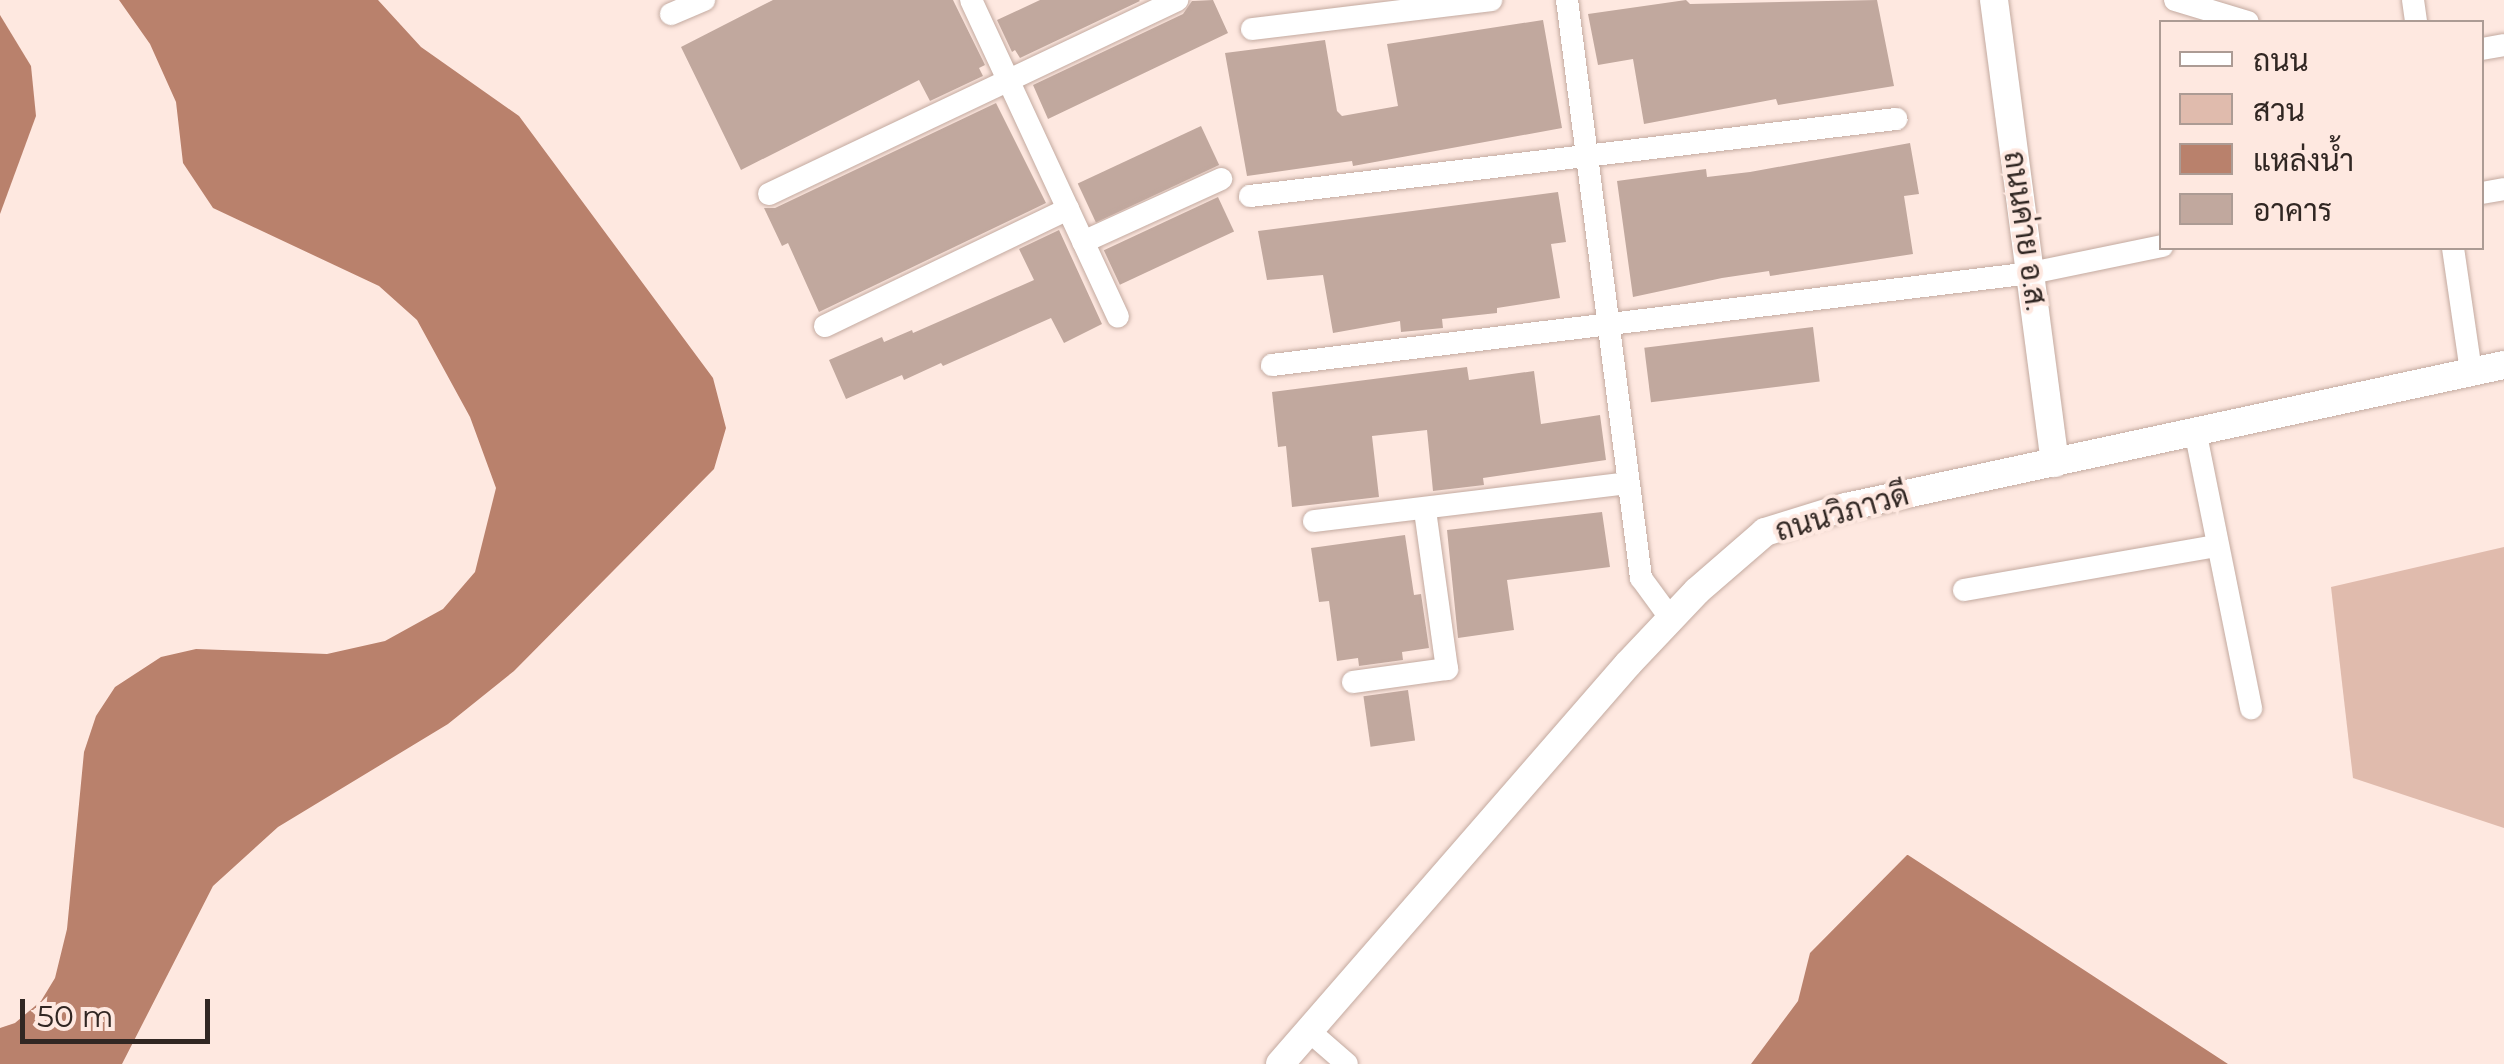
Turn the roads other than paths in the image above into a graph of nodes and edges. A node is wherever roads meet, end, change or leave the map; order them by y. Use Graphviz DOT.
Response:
graph roads {
  1 [pos="704,0"];
  2 [pos="971,0"];
  3 [pos="1177,0"];
  4 [pos="1491,0"];
  5 [pos="1567,0"];
  6 [pos="1994,0"];
  7 [pos="2176,0"];
  8 [pos="671,14"];
  9 [pos="2241,20"];
  10 [pos="1252,30"];
  11 [pos="1007,78"];
  12 [pos="1896,119"];
  13 [pos="1587,156"];
  14 [pos="1221,180"];
  15 [pos="769,194"];
  16 [pos="1250,196"];
  17 [pos="1068,210"];
  18 [pos="1083,242"];
  19 [pos="2159,247"];
  20 [pos="2454,250"];
  21 [pos="2031,273"];
  22 [pos="1118,316"];
  23 [pos="825,326"];
  24 [pos="1609,326"];
  25 [pos="1272,365"];
  26 [pos="2504,365"];
  27 [pos="2471,372"];
  28 [pos="2195,430"];
  29 [pos="2055,463"];
  30 [pos="1627,482"];
  31 [pos="1425,510"];
  32 [pos="1314,521"];
  33 [pos="2217,546"];
  34 [pos="1964,590"];
  35 [pos="1670,619"];
  36 [pos="1353,682"];
  37 [pos="2251,708"];
  38 [pos="1309,1031"];
  39 [pos="1280,1064"];
  40 [pos="1347,1064"];
  1 -- 8 [label="street"];
  2 -- 11 [label="street"];
  3 -- 11 [label="street"];
  4 -- 10 [label="street"];
  5 -- 13 [label="street"];
  6 -- 21 [label="street, ถนนค่าย อ.ส."];
  7 -- 9 [label="street"];
  11 -- 15 [label="street"];
  11 -- 17 [label="street"];
  12 -- 13 [label="street"];
  13 -- 16 [label="street"];
  13 -- 24 [label="street"];
  14 -- 18 [label="street"];
  17 -- 18 [label="street"];
  17 -- 23 [label="street"];
  18 -- 22 [label="street"];
  19 -- 21 [label="street"];
  20 -- 27 [label="street"];
  21 -- 24 [label="street"];
  21 -- 29 [label="street, ถนนค่าย อ.ส."];
  24 -- 25 [label="street"];
  24 -- 30 [label="street"];
  26 -- 27 [label="street, ถนนวิภาวดี"];
  27 -- 28 [label="street, ถนนวิภาวดี"];
  28 -- 29 [label="street, ถนนวิภาวดี"];
  28 -- 33 [label="street"];
  29 -- 35 [label="street, ถนนวิภาวดี"];
  30 -- 31 [label="street"];
  30 -- 35 [label="street"];
  31 -- 32 [label="street"];
  31 -- 36 [label="street"];
  33 -- 34 [label="street"];
  33 -- 37 [label="street"];
  35 -- 38 [label="street, ถนนวิภาวดี"];
  38 -- 39 [label="street, ถนนวิภาวดี"];
  38 -- 40 [label="street"];
}
